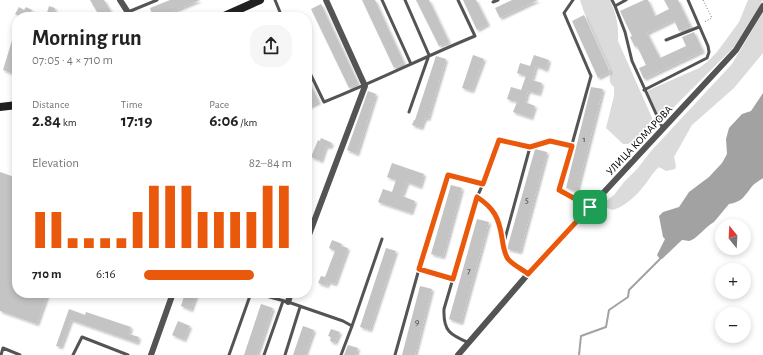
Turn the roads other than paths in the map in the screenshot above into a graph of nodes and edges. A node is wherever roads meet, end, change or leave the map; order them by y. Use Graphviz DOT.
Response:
graph roads {
  1 [pos="120,0"];
  2 [pos="157,0"];
  3 [pos="260,0"];
  4 [pos="275,0"];
  5 [pos="326,0"];
  6 [pos="382,0"];
  7 [pos="405,0"];
  8 [pos="458,0"];
  9 [pos="498,0"];
  10 [pos="573,0"];
  11 [pos="612,0"];
  12 [pos="626,0"];
  13 [pos="688,0"];
  14 [pos="493,2"];
  15 [pos="615,6"];
  16 [pos="763,6"];
  17 [pos="128,12"];
  18 [pos="133,12"];
  19 [pos="233,12"];
  20 [pos="280,12"];
  21 [pos="698,26"];
  22 [pos="666,40"];
  23 [pos="429,55"];
  24 [pos="411,64"];
  25 [pos="312,77"];
  26 [pos="365,86"];
  27 [pos="644,90"];
  28 [pos="12,106"];
  29 [pos="0,107"];
  30 [pos="409,112"];
  31 [pos="662,129"];
  32 [pos="572,146"];
  33 [pos="530,147"];
  34 [pos="483,184"];
  35 [pos="477,197"];
  36 [pos="590,207"];
  37 [pos="312,227"];
  38 [pos="382,239"];
  39 [pos="503,246"];
  40 [pos="419,269"];
  41 [pos="528,274"];
  42 [pos="453,279"];
  43 [pos="171,298"];
  44 [pos="249,298"];
  45 [pos="272,298"];
  46 [pos="288,298"];
  47 [pos="285,302"];
  48 [pos="300,306"];
  49 [pos="352,326"];
  50 [pos="468,343"];
  51 [pos="128,354"];
  52 [pos="1,355"];
  53 [pos="20,355"];
  54 [pos="73,355"];
  55 [pos="151,355"];
  56 [pos="229,355"];
  57 [pos="264,355"];
  58 [pos="285,355"];
  59 [pos="341,355"];
  60 [pos="395,355"];
  61 [pos="458,355"];
  1 -- 17 [label="street"];
  2 -- 18 [label="lane"];
  3 -- 19 [label="main road"];
  4 -- 20 [label="lane"];
  5 -- 26 [label="street"];
  6 -- 24 [label="lane"];
  7 -- 23 [label="lane"];
  8 -- 23 [label="lane"];
  9 -- 14 [label="lane"];
  10 -- 32 [label="lane"];
  11 -- 15 [label="lane"];
  12 -- 15 [label="lane"];
  13 -- 21 [label="lane"];
  15 -- 27 [label="lane"];
  16 -- 31 [label="street, УЛИЦА КОМАРОВА"];
  21 -- 22 [label="lane"];
  21 -- 27 [label="lane"];
  23 -- 24 [label="lane"];
  23 -- 30 [label="lane"];
  24 -- 26 [label="lane"];
  25 -- 26 [label="lane"];
  26 -- 37 [label="street"];
  27 -- 31 [label="lane"];
  28 -- 29 [label="main road"];
  31 -- 36 [label="street, УЛИЦА КОМАРОВА"];
  32 -- 33 [label="lane"];
  32 -- 36 [label="lane"];
  33 -- 34 [label="lane"];
  33 -- 39 [label="lane"];
  34 -- 35 [label="lane"];
  34 -- 40 [label="lane"];
  35 -- 39 [label="lane"];
  35 -- 42 [label="lane"];
  36 -- 41 [label="street, УЛИЦА КОМАРОВА"];
  38 -- 49 [label="lane"];
  39 -- 41 [label="lane"];
  40 -- 42 [label="lane"];
  40 -- 60 [label="lane"];
  41 -- 50 [label="street, УЛИЦА КОМАРОВА"];
  42 -- 50 [label="lane"];
  43 -- 55 [label="street"];
  44 -- 56 [label="lane"];
  45 -- 47 [label="lane"];
  46 -- 47 [label="street"];
  47 -- 48 [label="lane"];
  47 -- 57 [label="lane"];
  48 -- 49 [label="lane"];
  48 -- 58 [label="lane"];
  49 -- 59 [label="lane"];
  50 -- 61 [label="street, УЛИЦА КОМАРОВА"];
  51 -- 54 [label="lane"];
  52 -- 53 [label="lane"];
}
